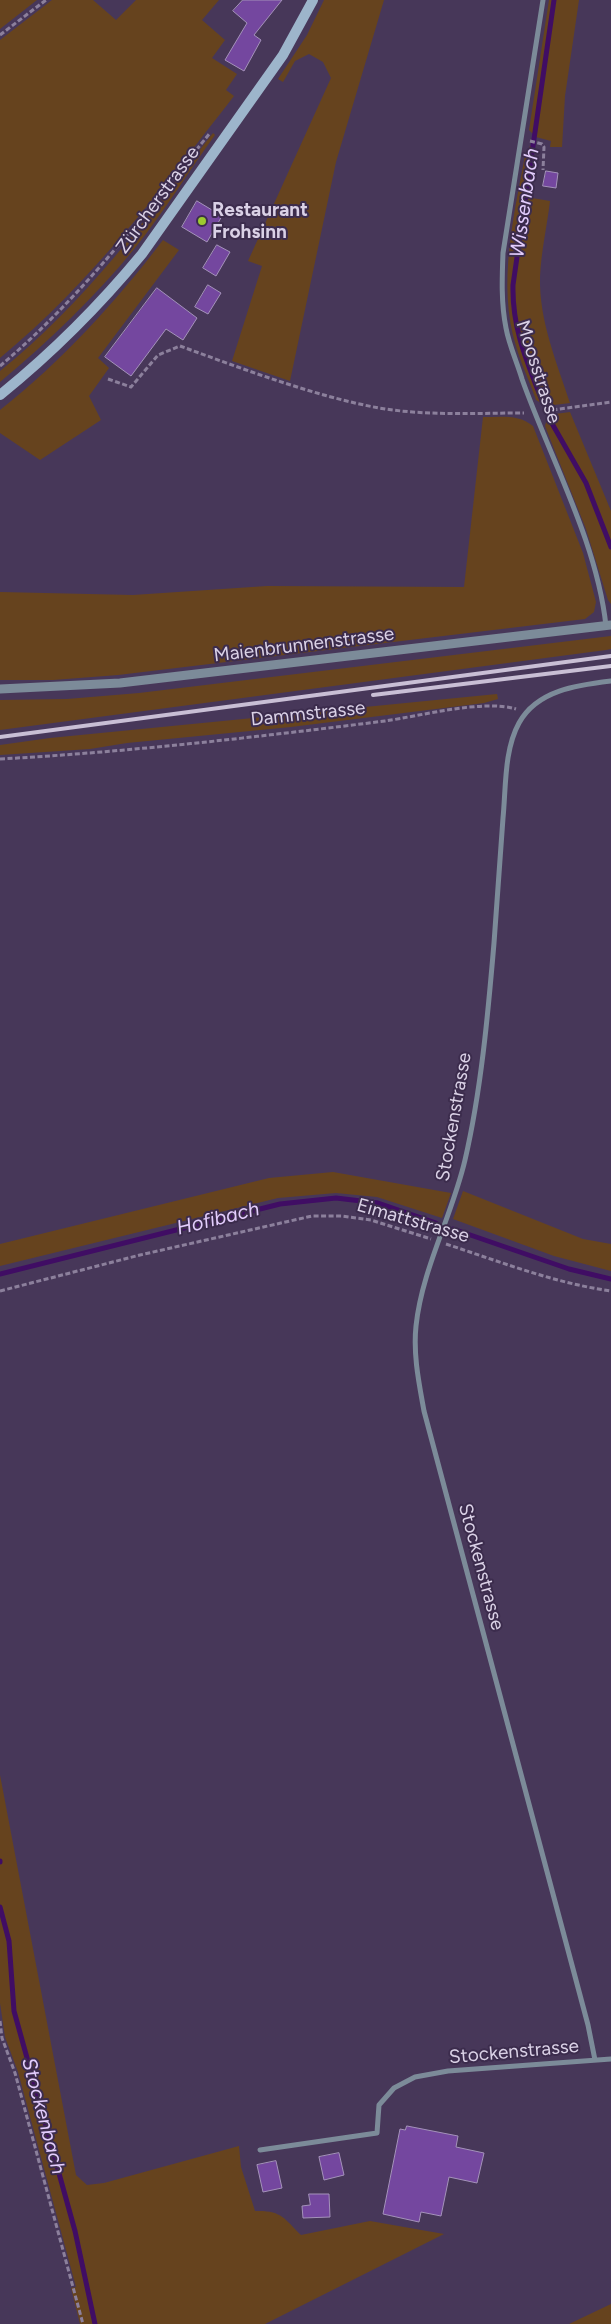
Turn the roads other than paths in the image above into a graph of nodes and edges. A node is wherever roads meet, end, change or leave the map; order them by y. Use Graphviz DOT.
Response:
graph roads {
  1 [pos="313,0"];
  2 [pos="543,0"];
  3 [pos="0,395"];
  4 [pos="609,625"];
  5 [pos="611,681"];
  6 [pos="0,689"];
  7 [pos="611,2058"];
  8 [pos="595,2060"];
  9 [pos="260,2150"];
  1 -- 3 [label="main road, Zürcherstrasse"];
  2 -- 4 [label="street, Moosstrasse"];
  4 -- 6 [label="street, Maienbrunnenstrasse"];
  5 -- 8 [label="street, Stockenstrasse"];
  7 -- 8 [label="street"];
  8 -- 9 [label="street, Stockenstrasse"];
}
